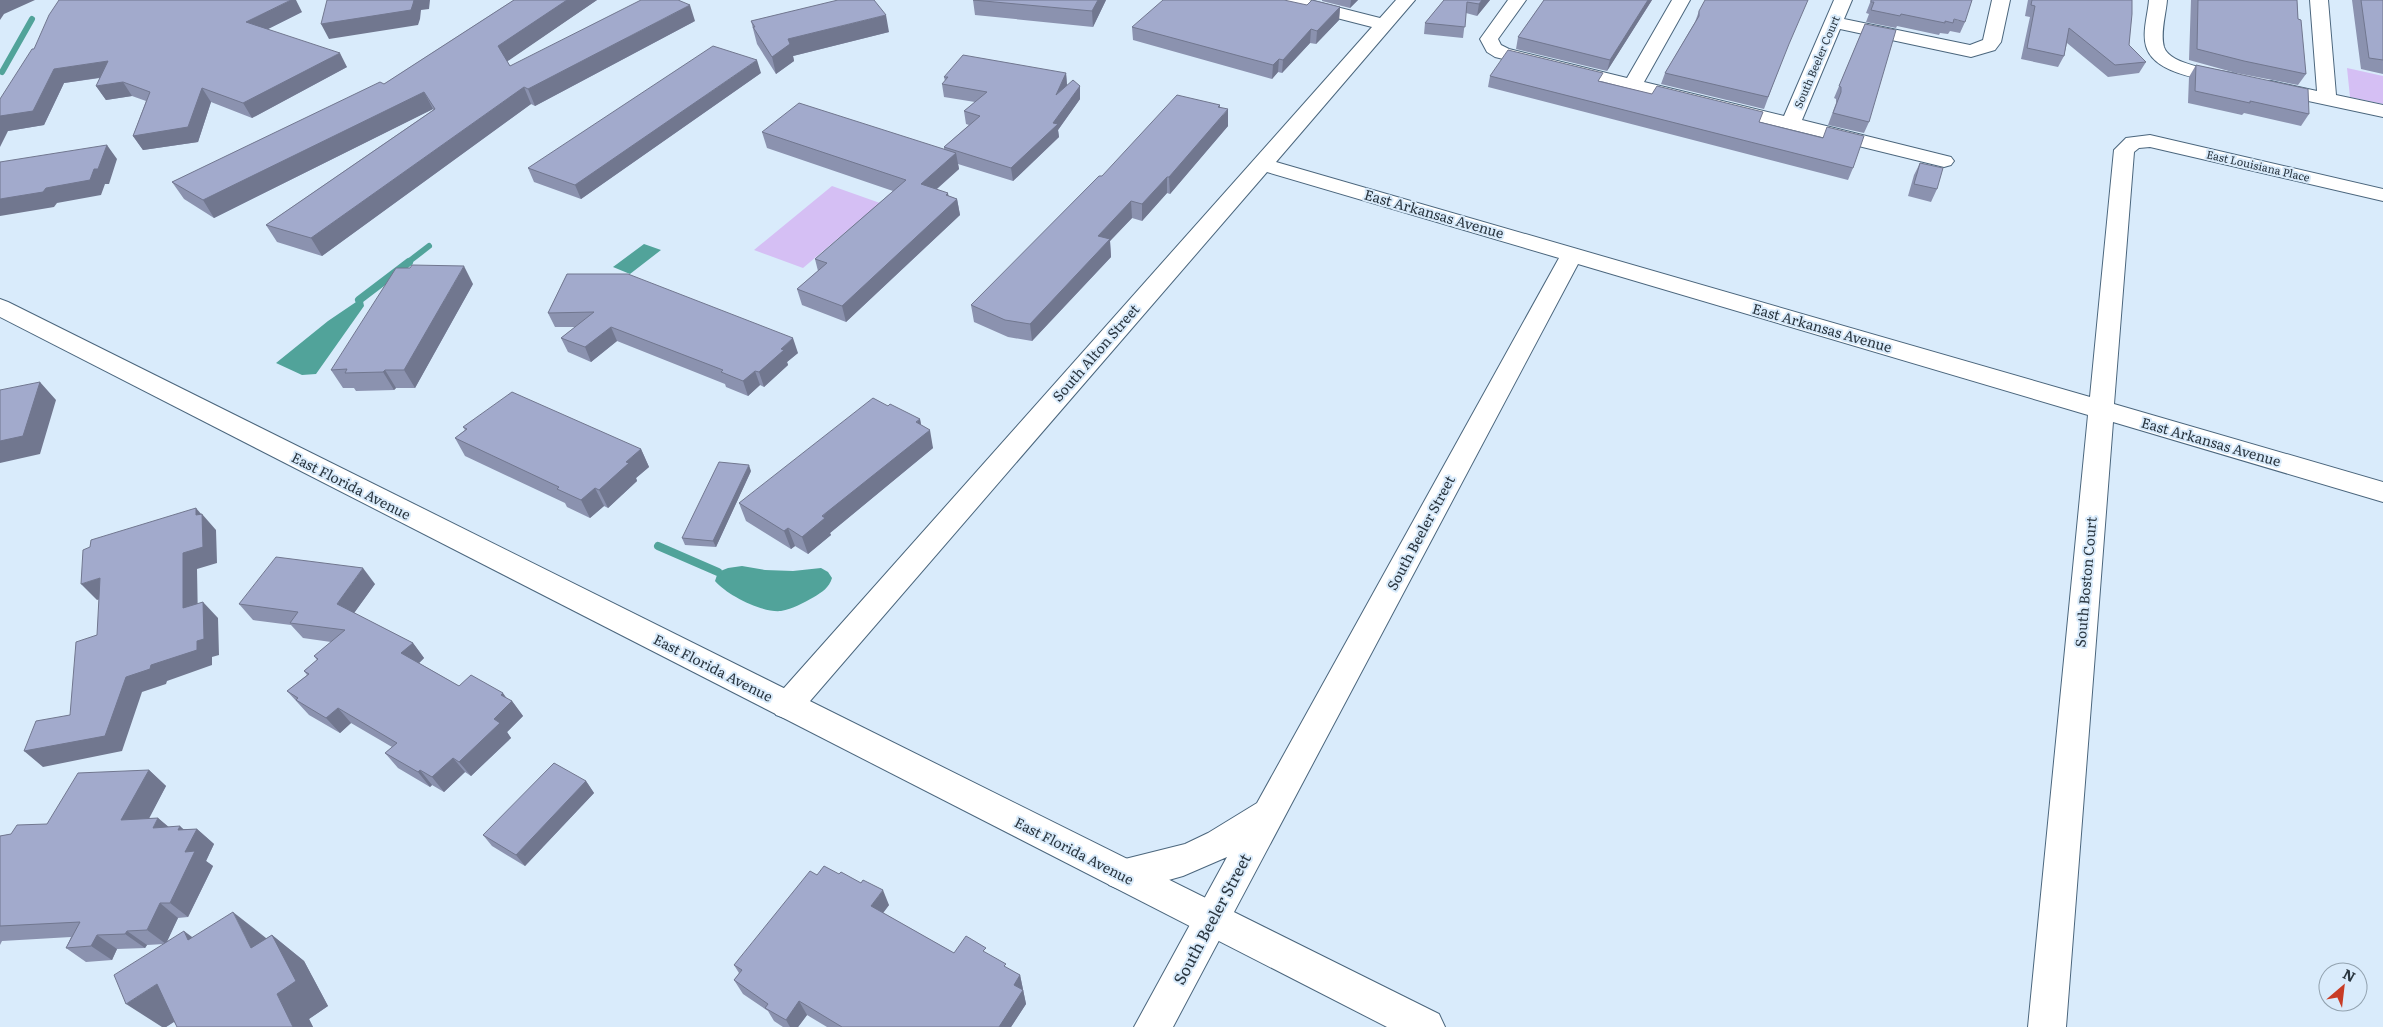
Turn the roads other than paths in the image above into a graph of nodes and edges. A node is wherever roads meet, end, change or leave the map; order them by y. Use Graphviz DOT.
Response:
graph roads {
  1 [pos="1290,0"];
  2 [pos="1406,0"];
  3 [pos="1517,0"];
  4 [pos="1681,0"];
  5 [pos="1843,0"];
  6 [pos="2001,0"];
  7 [pos="2158,0"];
  8 [pos="2319,0"];
  9 [pos="1834,22"];
  10 [pos="1384,25"];
  11 [pos="1632,86"];
  12 [pos="2327,99"];
  13 [pos="2383,111"];
  14 [pos="1790,124"];
  15 [pos="2133,142"];
  16 [pos="1944,161"];
  17 [pos="1262,164"];
  18 [pos="2383,195"];
  19 [pos="1572,255"];
  20 [pos="0,307"];
  21 [pos="2101,410"];
  22 [pos="2383,492"];
  23 [pos="787,706"];
  24 [pos="1271,811"];
  25 [pos="1122,874"];
  26 [pos="1211,920"];
  27 [pos="1153,1027"];
  28 [pos="1426,1027"];
  29 [pos="2048,1027"];
  1 -- 10 [label="street"];
  2 -- 10 [label="street, South Alton Street"];
  3 -- 11 [label="street"];
  4 -- 11 [label="street"];
  5 -- 9 [label="street, South Beeler Court"];
  6 -- 9 [label="street"];
  7 -- 12 [label="street"];
  8 -- 12 [label="street"];
  9 -- 14 [label="street, South Beeler Court"];
  10 -- 17 [label="street, South Alton Street"];
  11 -- 14 [label="street"];
  12 -- 13 [label="street"];
  14 -- 16 [label="street"];
  15 -- 18 [label="street, East Louisiana Place"];
  15 -- 21 [label="street, South Boston Court"];
  17 -- 19 [label="street, East Arkansas Avenue"];
  17 -- 23 [label="street, South Alton Street"];
  19 -- 21 [label="street, East Arkansas Avenue"];
  19 -- 24 [label="street, South Beeler Street"];
  20 -- 23 [label="street, East Florida Avenue"];
  21 -- 22 [label="street, East Arkansas Avenue"];
  21 -- 29 [label="street, South Boston Court"];
  23 -- 25 [label="street, East Florida Avenue"];
  24 -- 25 [label="street, South Beeler Street"];
  24 -- 26 [label="street, South Beeler Street"];
  25 -- 26 [label="street, East Florida Avenue"];
  26 -- 27 [label="street, South Beeler Street"];
  26 -- 28 [label="street, East Florida Avenue"];
}
